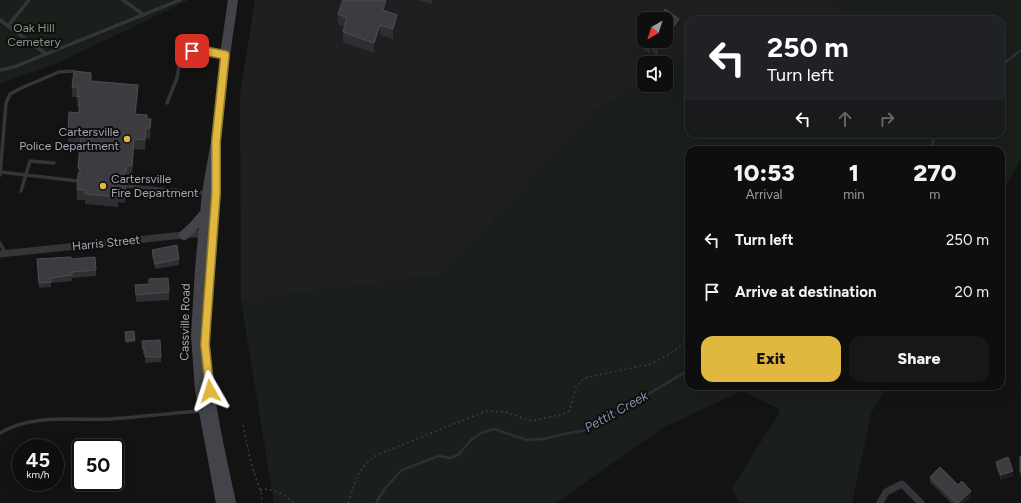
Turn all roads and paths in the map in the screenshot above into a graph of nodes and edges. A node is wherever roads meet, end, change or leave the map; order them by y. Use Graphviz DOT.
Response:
graph roads {
  1 [pos="29,0"];
  2 [pos="123,0"];
  3 [pos="180,0"];
  4 [pos="234,2"];
  5 [pos="144,15"];
  6 [pos="0,20"];
  7 [pos="8,26"];
  8 [pos="46,54"];
  9 [pos="225,55"];
  10 [pos="0,70"];
  11 [pos="73,71"];
  12 [pos="167,103"];
  13 [pos="216,141"];
  14 [pos="54,163"];
  15 [pos="0,172"];
  16 [pos="0,175"];
  17 [pos="26,175"];
  18 [pos="78,181"];
  19 [pos="126,186"];
  20 [pos="21,191"];
  21 [pos="207,193"];
  22 [pos="205,213"];
  23 [pos="208,234"];
  24 [pos="184,235"];
  25 [pos="0,243"];
  26 [pos="3,254"];
  27 [pos="685,343"];
  28 [pos="203,411"];
  29 [pos="243,425"];
  30 [pos="0,433"];
  31 [pos="260,490"];
  32 [pos="221,503"];
  33 [pos="231,503"];
  34 [pos="262,503"];
  35 [pos="294,503"];
  36 [pos="348,503"];
  37 [pos="880,503"];
  38 [pos="921,503"];
  1 -- 7 [label="lane"];
  2 -- 5 [label="lane"];
  3 -- 5 [label="lane"];
  4 -- 9 [label="main road, Cassville Road"];
  5 -- 8 [label="lane"];
  6 -- 7 [label="lane"];
  7 -- 8 [label="lane"];
  8 -- 10 [label="lane"];
  9 -- 12 [label="lane"];
  9 -- 13 [label="main road, Cassville Road"];
  11 -- 15 [label="lane"];
  13 -- 21 [label="main road, Cassville Road"];
  13 -- 23 [label="main road, Cassville Road"];
  14 -- 17 [label="lane"];
  15 -- 16 [label="lane"];
  15 -- 17 [label="lane"];
  17 -- 18 [label="lane"];
  17 -- 20 [label="lane"];
  19 -- 21 [label="lane"];
  21 -- 22 [label="main road, Cassville Road"];
  22 -- 23 [label="main road, Cassville Road"];
  22 -- 24 [label="main road"];
  23 -- 24 [label="street, Harris Street"];
  23 -- 28 [label="main road, Cassville Road"];
  23 -- 33 [label="main road, Cassville Road"];
  24 -- 26 [label="street, Harris Street"];
  25 -- 26 [label="lane"];
  27 -- 36 [label="path"];
  28 -- 30 [label="lane"];
  28 -- 32 [label="main road, Cassville Road"];
  29 -- 31 [label="path"];
  31 -- 34 [label="path"];
  31 -- 35 [label="path"];
  37 -- 38 [label="street"];
}
